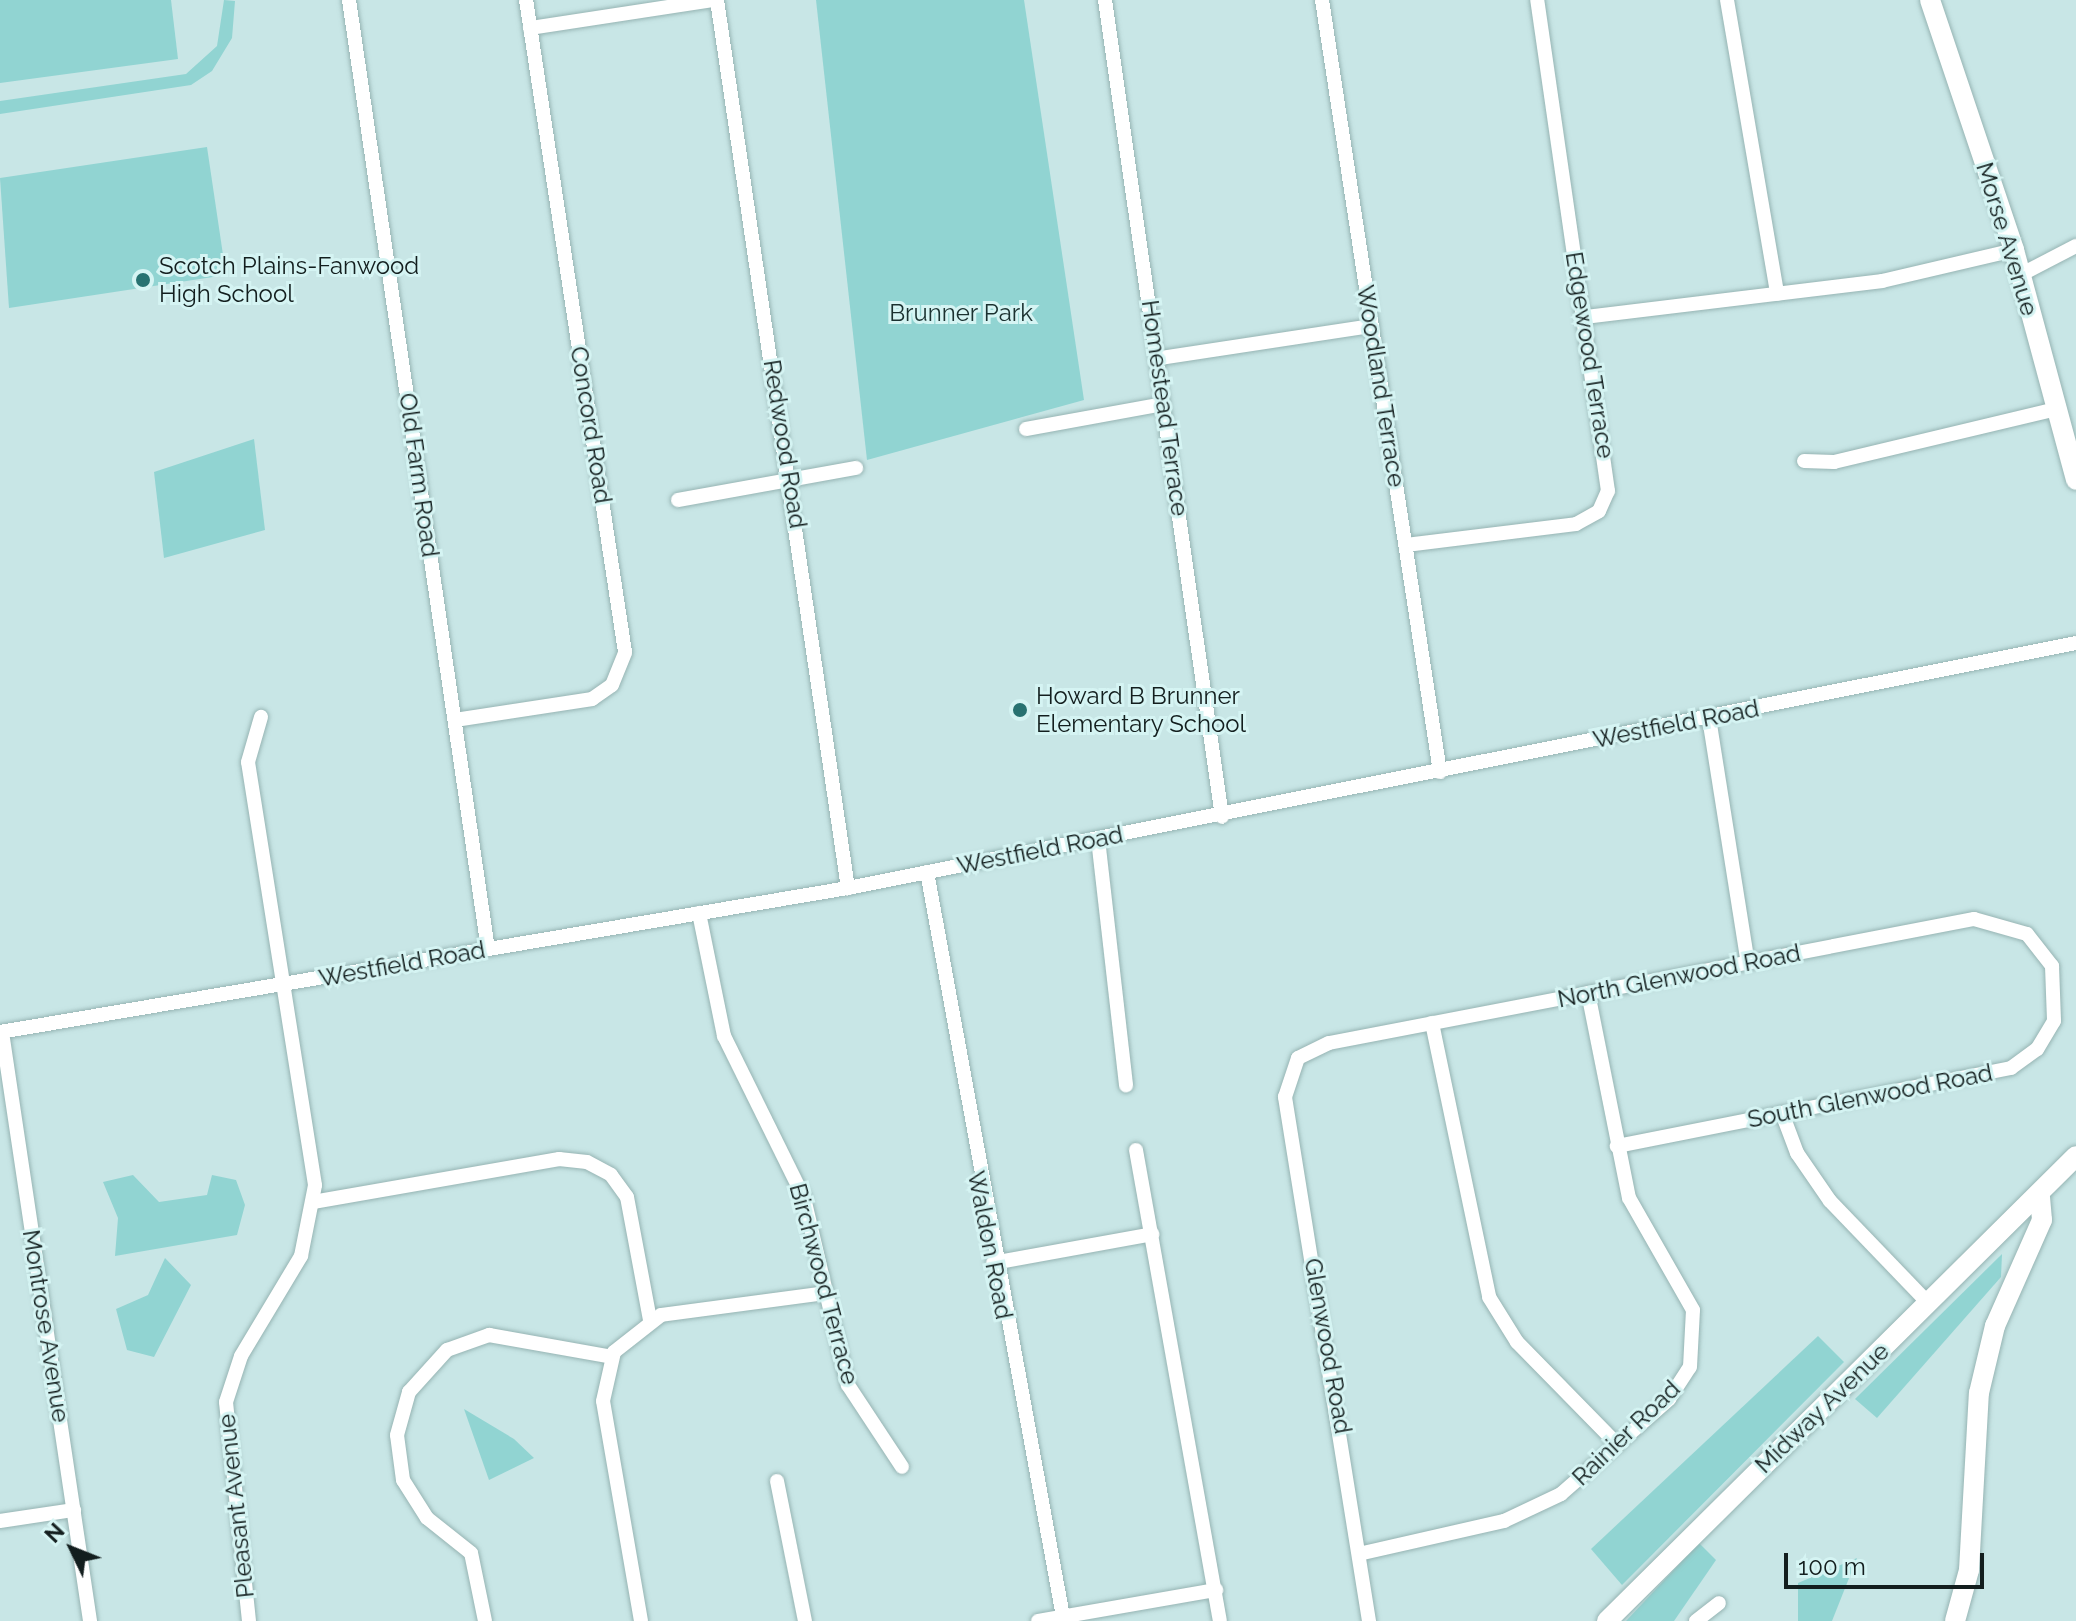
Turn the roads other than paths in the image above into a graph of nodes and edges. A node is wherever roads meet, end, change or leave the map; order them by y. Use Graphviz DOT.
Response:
graph roads {
  1 [pos="349,0"];
  2 [pos="526,0"];
  3 [pos="716,0"];
  4 [pos="1105,0"];
  5 [pos="1322,0"];
  6 [pos="1537,0"];
  7 [pos="1727,0"];
  8 [pos="1930,0"];
  9 [pos="530,28"];
  10 [pos="2076,246"];
  11 [pos="2014,250"];
  12 [pos="2020,275"];
  13 [pos="1777,294"];
  14 [pos="1585,317"];
  15 [pos="1372,326"];
  16 [pos="1160,358"];
  17 [pos="1163,404"];
  18 [pos="2056,409"];
  19 [pos="1026,429"];
  20 [pos="1804,461"];
  21 [pos="856,468"];
  22 [pos="790,476"];
  23 [pos="2076,480"];
  24 [pos="678,500"];
  25 [pos="1406,545"];
  26 [pos="2076,643"];
  27 [pos="261,717"];
  28 [pos="1709,718"];
  29 [pos="455,720"];
  30 [pos="1440,772"];
  31 [pos="1222,817"];
  32 [pos="1098,839"];
  33 [pos="927,872"];
  34 [pos="848,888"];
  35 [pos="699,913"];
  36 [pos="488,949"];
  37 [pos="1748,963"];
  38 [pos="2054,974"];
  39 [pos="284,984"];
  40 [pos="1588,993"];
  41 [pos="1432,1023"];
  42 [pos="1,1032"];
  43 [pos="1290,1071"];
  44 [pos="1126,1085"];
  45 [pos="1782,1113"];
  46 [pos="1617,1146"];
  47 [pos="1136,1150"];
  48 [pos="2076,1156"];
  49 [pos="2040,1197"];
  50 [pos="313,1202"];
  51 [pos="1152,1234"];
  52 [pos="993,1263"];
  53 [pos="826,1293"];
  54 [pos="1929,1304"];
  55 [pos="650,1320"];
  56 [pos="612,1357"];
  57 [pos="1618,1445"];
  58 [pos="902,1467"];
  59 [pos="777,1481"];
  60 [pos="74,1510"];
  61 [pos="0,1521"];
  62 [pos="1363,1553"];
  63 [pos="1216,1590"];
  64 [pos="1719,1603"];
  65 [pos="1063,1617"];
  66 [pos="90,1621"];
  67 [pos="249,1621"];
  68 [pos="485,1621"];
  69 [pos="641,1621"];
  70 [pos="805,1621"];
  71 [pos="1038,1621"];
  72 [pos="1220,1621"];
  73 [pos="1369,1621"];
  74 [pos="1607,1621"];
  75 [pos="1696,1621"];
  76 [pos="1955,1621"];
  1 -- 29 [label="street, Old Farm Road"];
  2 -- 9 [label="street, Concord Road"];
  3 -- 9 [label="street"];
  3 -- 22 [label="street, Redwood Road"];
  4 -- 16 [label="street, Homestead Terrace"];
  5 -- 15 [label="street, Woodland Terrace"];
  6 -- 14 [label="street, Edgewood Terrace"];
  7 -- 13 [label="street"];
  8 -- 11 [label="street, Morse Avenue"];
  9 -- 29 [label="street, Concord Road"];
  10 -- 12 [label="street"];
  11 -- 12 [label="street, Morse Avenue"];
  11 -- 13 [label="street"];
  12 -- 18 [label="street, Morse Avenue"];
  13 -- 14 [label="street"];
  14 -- 25 [label="street, Edgewood Terrace"];
  15 -- 16 [label="street"];
  15 -- 25 [label="street, Woodland Terrace"];
  16 -- 17 [label="street, Homestead Terrace"];
  17 -- 19 [label="street"];
  17 -- 31 [label="street, Homestead Terrace"];
  18 -- 20 [label="street"];
  18 -- 23 [label="street, Morse Avenue"];
  21 -- 22 [label="street"];
  22 -- 24 [label="street"];
  22 -- 34 [label="street, Redwood Road"];
  25 -- 30 [label="street, Woodland Terrace"];
  26 -- 28 [label="street, Westfield Road"];
  27 -- 39 [label="street, Pleasant Avenue"];
  28 -- 30 [label="street, Westfield Road"];
  28 -- 37 [label="street"];
  29 -- 36 [label="street, Old Farm Road"];
  30 -- 31 [label="street, Westfield Road"];
  31 -- 32 [label="street, Westfield Road"];
  32 -- 33 [label="street, Westfield Road"];
  32 -- 44 [label="street"];
  33 -- 34 [label="street, Westfield Road"];
  33 -- 52 [label="street, Waldon Road"];
  34 -- 35 [label="street, Westfield Road"];
  35 -- 36 [label="street, Westfield Road"];
  35 -- 53 [label="street, Birchwood Terrace"];
  36 -- 39 [label="street, Westfield Road"];
  37 -- 38 [label="street, North Glenwood Road"];
  37 -- 40 [label="street, North Glenwood Road"];
  38 -- 45 [label="street, South Glenwood Road"];
  39 -- 42 [label="street, Westfield Road"];
  39 -- 50 [label="street, Pleasant Avenue"];
  40 -- 41 [label="street, North Glenwood Road"];
  40 -- 46 [label="street, Rainier Road"];
  41 -- 43 [label="street, North Glenwood Road"];
  41 -- 57 [label="street"];
  42 -- 60 [label="street, Montrose Avenue"];
  43 -- 62 [label="street, Glenwood Road"];
  45 -- 46 [label="street, South Glenwood Road"];
  45 -- 54 [label="street"];
  46 -- 57 [label="street, Rainier Road"];
  47 -- 51 [label="street"];
  48 -- 49 [label="street, Midway Avenue"];
  49 -- 54 [label="street, Midway Avenue"];
  49 -- 76 [label="street"];
  50 -- 55 [label="street"];
  50 -- 67 [label="street, Pleasant Avenue"];
  51 -- 52 [label="street"];
  51 -- 63 [label="street"];
  52 -- 65 [label="street, Waldon Road"];
  53 -- 55 [label="street"];
  53 -- 58 [label="street, Birchwood Terrace"];
  54 -- 74 [label="street, Midway Avenue"];
  55 -- 56 [label="street"];
  56 -- 68 [label="street"];
  56 -- 69 [label="street"];
  57 -- 62 [label="street, Rainier Road"];
  59 -- 70 [label="street"];
  60 -- 61 [label="street"];
  60 -- 66 [label="street, Montrose Avenue"];
  62 -- 73 [label="street, Glenwood Road"];
  63 -- 65 [label="street"];
  63 -- 72 [label="street"];
  64 -- 75 [label="street"];
  65 -- 71 [label="street"];
}
